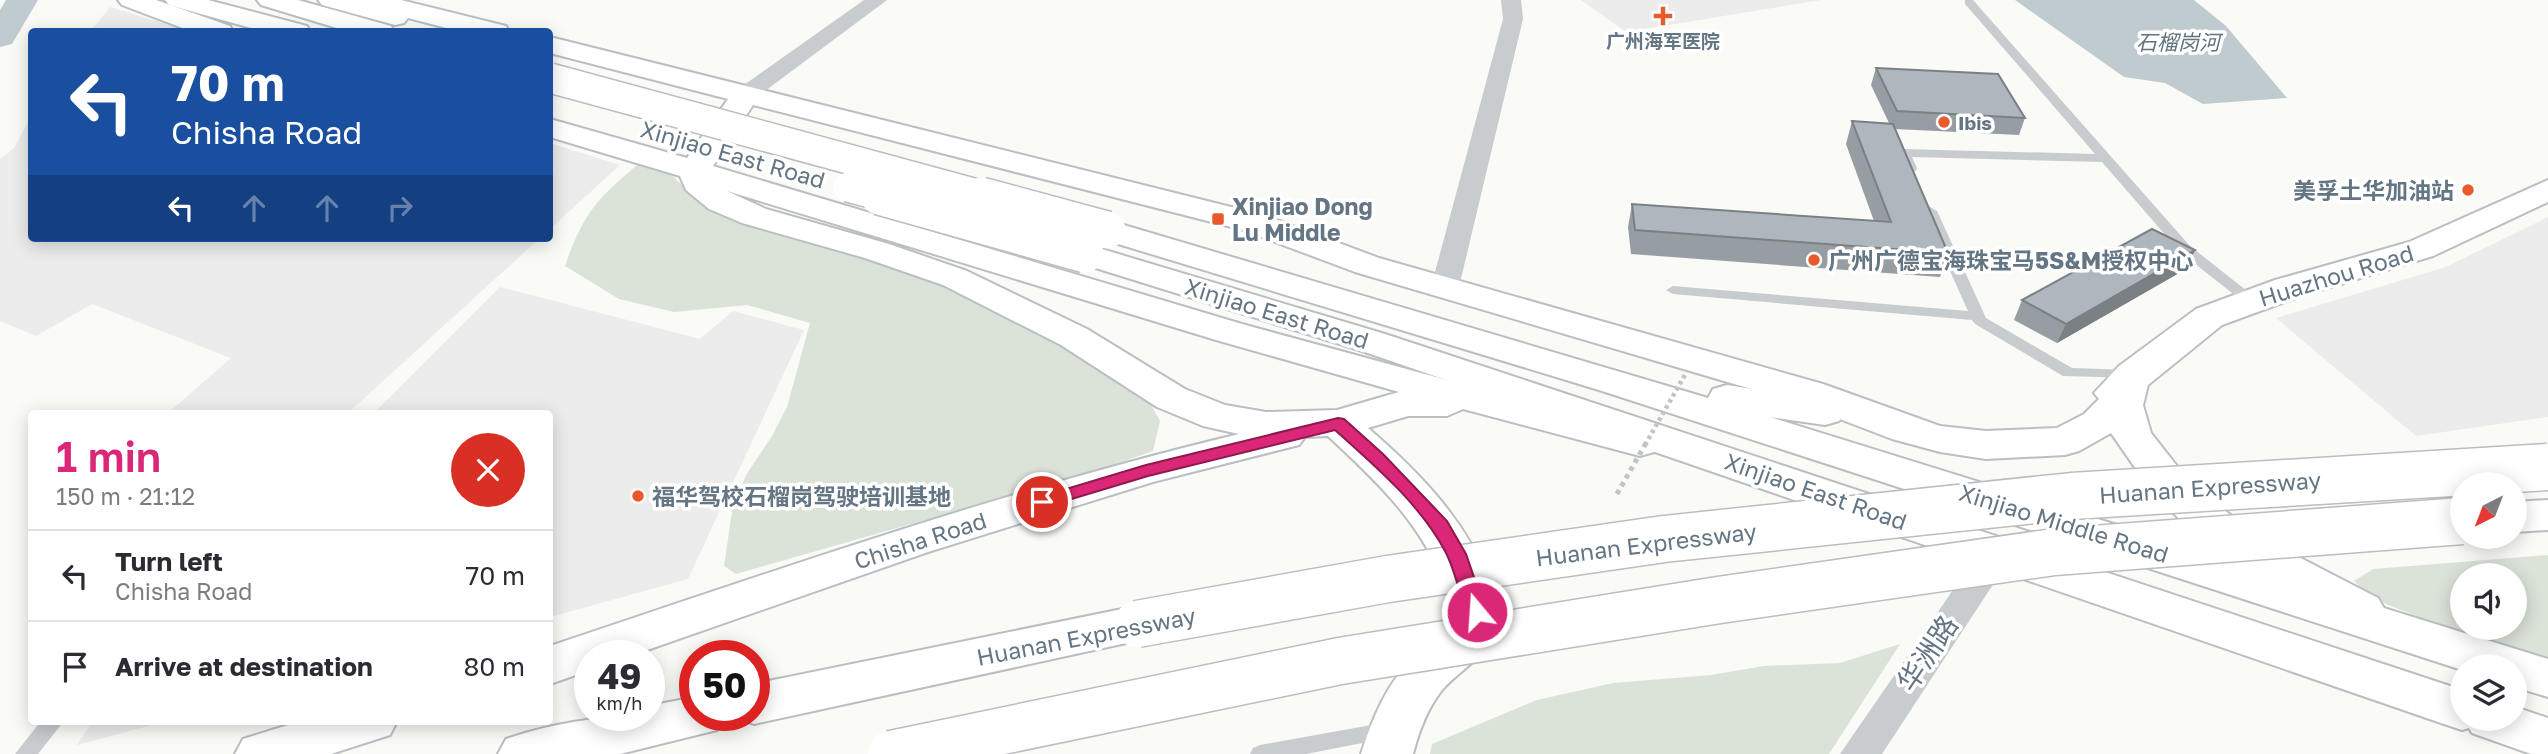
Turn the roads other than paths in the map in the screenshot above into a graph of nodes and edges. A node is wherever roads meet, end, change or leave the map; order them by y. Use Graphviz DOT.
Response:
graph roads {
  1 [pos="131,0"];
  2 [pos="178,0"];
  3 [pos="270,0"];
  4 [pos="331,0"];
  5 [pos="370,0"];
  6 [pos="877,0"];
  7 [pos="1511,0"];
  8 [pos="1969,2"];
  9 [pos="209,28"];
  10 [pos="282,28"];
  11 [pos="367,28"];
  12 [pos="436,28"];
  13 [pos="480,28"];
  14 [pos="553,46"];
  15 [pos="553,58"];
  16 [pos="553,79"];
  17 [pos="695,96"];
  18 [pos="742,101"];
  19 [pos="553,104"];
  20 [pos="553,129"];
  21 [pos="818,129"];
  22 [pos="625,150"];
  23 [pos="2108,158"];
  24 [pos="695,170"];
  25 [pos="1915,178"];
  26 [pos="761,190"];
  27 [pos="2548,190"];
  28 [pos="1926,203"];
  29 [pos="1096,242"];
  30 [pos="1445,286"];
  31 [pos="1673,290"];
  32 [pos="2252,301"];
  33 [pos="1978,316"];
  34 [pos="1287,348"];
  35 [pos="2133,375"];
  36 [pos="1613,381"];
  37 [pos="1171,398"];
  38 [pos="1502,409"];
  39 [pos="1878,419"];
  40 [pos="1338,423"];
  41 [pos="2548,467"];
  42 [pos="1753,469"];
  43 [pos="1146,471"];
  44 [pos="2548,515"];
  45 [pos="2527,516"];
  46 [pos="2450,522"];
  47 [pos="1996,553"];
  48 [pos="2475,654"];
  49 [pos="2479,654"];
  50 [pos="553,664"];
  51 [pos="2527,671"];
  52 [pos="2548,678"];
  53 [pos="770,701"];
  54 [pos="2450,706"];
  55 [pos="679,720"];
  56 [pos="50,725"];
  57 [pos="359,725"];
  58 [pos="1391,742"];
  59 [pos="25,754"];
  60 [pos="261,754"];
  61 [pos="524,754"];
  62 [pos="891,754"];
  63 [pos="1260,754"];
  64 [pos="1860,754"];
  1 -- 9 [label="main road"];
  2 -- 10 [label="main road"];
  3 -- 11 [label="main road"];
  4 -- 12 [label="main road"];
  5 -- 13 [label="main road"];
  6 -- 18 [label="street"];
  7 -- 30 [label="street"];
  8 -- 23 [label="lane"];
  14 -- 18 [label="main road"];
  15 -- 17 [label="main road"];
  16 -- 29 [label="main road, Xinjiao East Road, bridge"];
  17 -- 18 [label="main road"];
  17 -- 22 [label="main road"];
  18 -- 21 [label="main road"];
  18 -- 24 [label="main road"];
  18 -- 30 [label="main road"];
  19 -- 29 [label="main road, Xinjiao East Road, bridge"];
  20 -- 22 [label="main road"];
  21 -- 26 [label="main road"];
  21 -- 36 [label="main road"];
  22 -- 24 [label="main road"];
  23 -- 25 [label="lane"];
  23 -- 32 [label="lane"];
  24 -- 26 [label="main road"];
  24 -- 37 [label="main road"];
  26 -- 34 [label="main road"];
  27 -- 32 [label="main road, Huazhou Road"];
  28 -- 33 [label="lane"];
  29 -- 36 [label="main road, Xinjiao East Road"];
  29 -- 42 [label="main road, Xinjiao East Road"];
  30 -- 39 [label="main road"];
  31 -- 33 [label="lane"];
  32 -- 35 [label="main road, Huazhou Road"];
  33 -- 35 [label="lane"];
  34 -- 38 [label="main road"];
  34 -- 40 [label="main road"];
  35 -- 39 [label="main road, Huazhou Road"];
  35 -- 49 [label="main road"];
  36 -- 39 [label="main road"];
  36 -- 48 [label="main road, Xinjiao Middle Road"];
  37 -- 40 [label="main road"];
  37 -- 43 [label="main road"];
  38 -- 40 [label="main road"];
  38 -- 42 [label="main road"];
  40 -- 43 [label="main road, Chisha Road"];
  40 -- 58 [label="main road"];
  41 -- 53 [label="main road, Huanan Expressway, bridge"];
  42 -- 47 [label="main road, Xinjiao East Road"];
  43 -- 50 [label="main road, Chisha Road"];
  44 -- 45 [label="main road"];
  46 -- 62 [label="main road, bridge"];
  47 -- 54 [label="main road"];
  47 -- 64 [label="street, 华洲路"];
  51 -- 52 [label="main road, Xinjiao Middle Road"];
  55 -- 61 [label="main road"];
  56 -- 59 [label="lane"];
  57 -- 60 [label="main road"];
  58 -- 63 [label="lane"];
}
